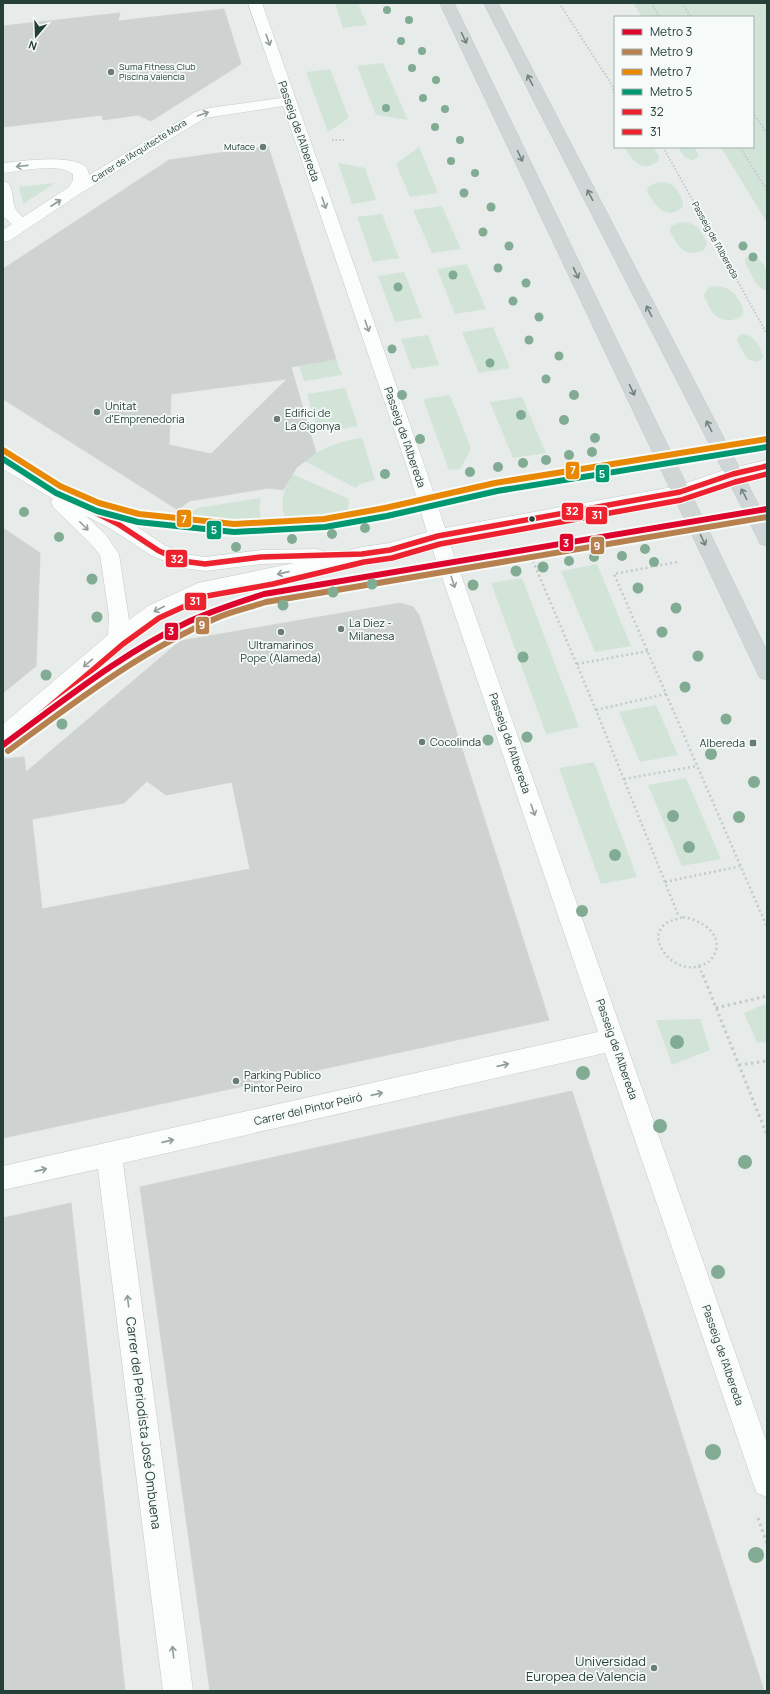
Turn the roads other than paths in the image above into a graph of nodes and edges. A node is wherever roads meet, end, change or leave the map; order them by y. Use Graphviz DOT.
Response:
graph roads {
  1 [pos="255,3"];
  2 [pos="447,3"];
  3 [pos="491,3"];
  4 [pos="289,102"];
  5 [pos="3,168"];
  6 [pos="3,186"];
  7 [pos="76,190"];
  8 [pos="23,224"];
  9 [pos="3,237"];
  10 [pos="3,460"];
  11 [pos="767,466"];
  12 [pos="733,474"];
  13 [pos="47,488"];
  14 [pos="680,492"];
  15 [pos="438,536"];
  16 [pos="767,539"];
  17 [pos="362,554"];
  18 [pos="118,638"];
  19 [pos="767,672"];
  20 [pos="3,736"];
  21 [pos="613,1040"];
  22 [pos="109,1155"];
  23 [pos="3,1178"];
  24 [pos="767,1483"];
  25 [pos="178,1691"];
  1 -- 4 [label="street, Passeig de l'Albereda, one-way"];
  2 -- 14 [label="main road, one-way"];
  12 -- 3 [label="main road, one-way"];
  7 -- 4 [label="street, Carrer de l'Arquitecte Mora, one-way"];
  4 -- 15 [label="street, Passeig de l'Albereda, one-way"];
  7 -- 5 [label="street, one-way"];
  6 -- 8 [label="street"];
  8 -- 7 [label="street, Carrer de l'Arquitecte Mora, one-way"];
  8 -- 9 [label="street, Carrer de l'Arquitecte Mora"];
  10 -- 13 [label="street"];
  11 -- 12 [label="street"];
  12 -- 14 [label="street"];
  16 -- 12 [label="main road, one-way"];
  13 -- 17 [label="street"];
  13 -- 18 [label="street, one-way"];
  14 -- 15 [label="street"];
  14 -- 19 [label="main road, one-way"];
  15 -- 17 [label="street"];
  15 -- 21 [label="street, Passeig de l'Albereda, one-way"];
  17 -- 18 [label="street, one-way"];
  18 -- 20 [label="street, one-way"];
  22 -- 21 [label="street, Carrer del Pintor Peiró, one-way"];
  21 -- 24 [label="street, Passeig de l'Albereda"];
  23 -- 22 [label="street, Carrer del Pintor Peiró, one-way"];
  25 -- 22 [label="street, Carrer del Periodista José Ombuena, one-way"];
}
